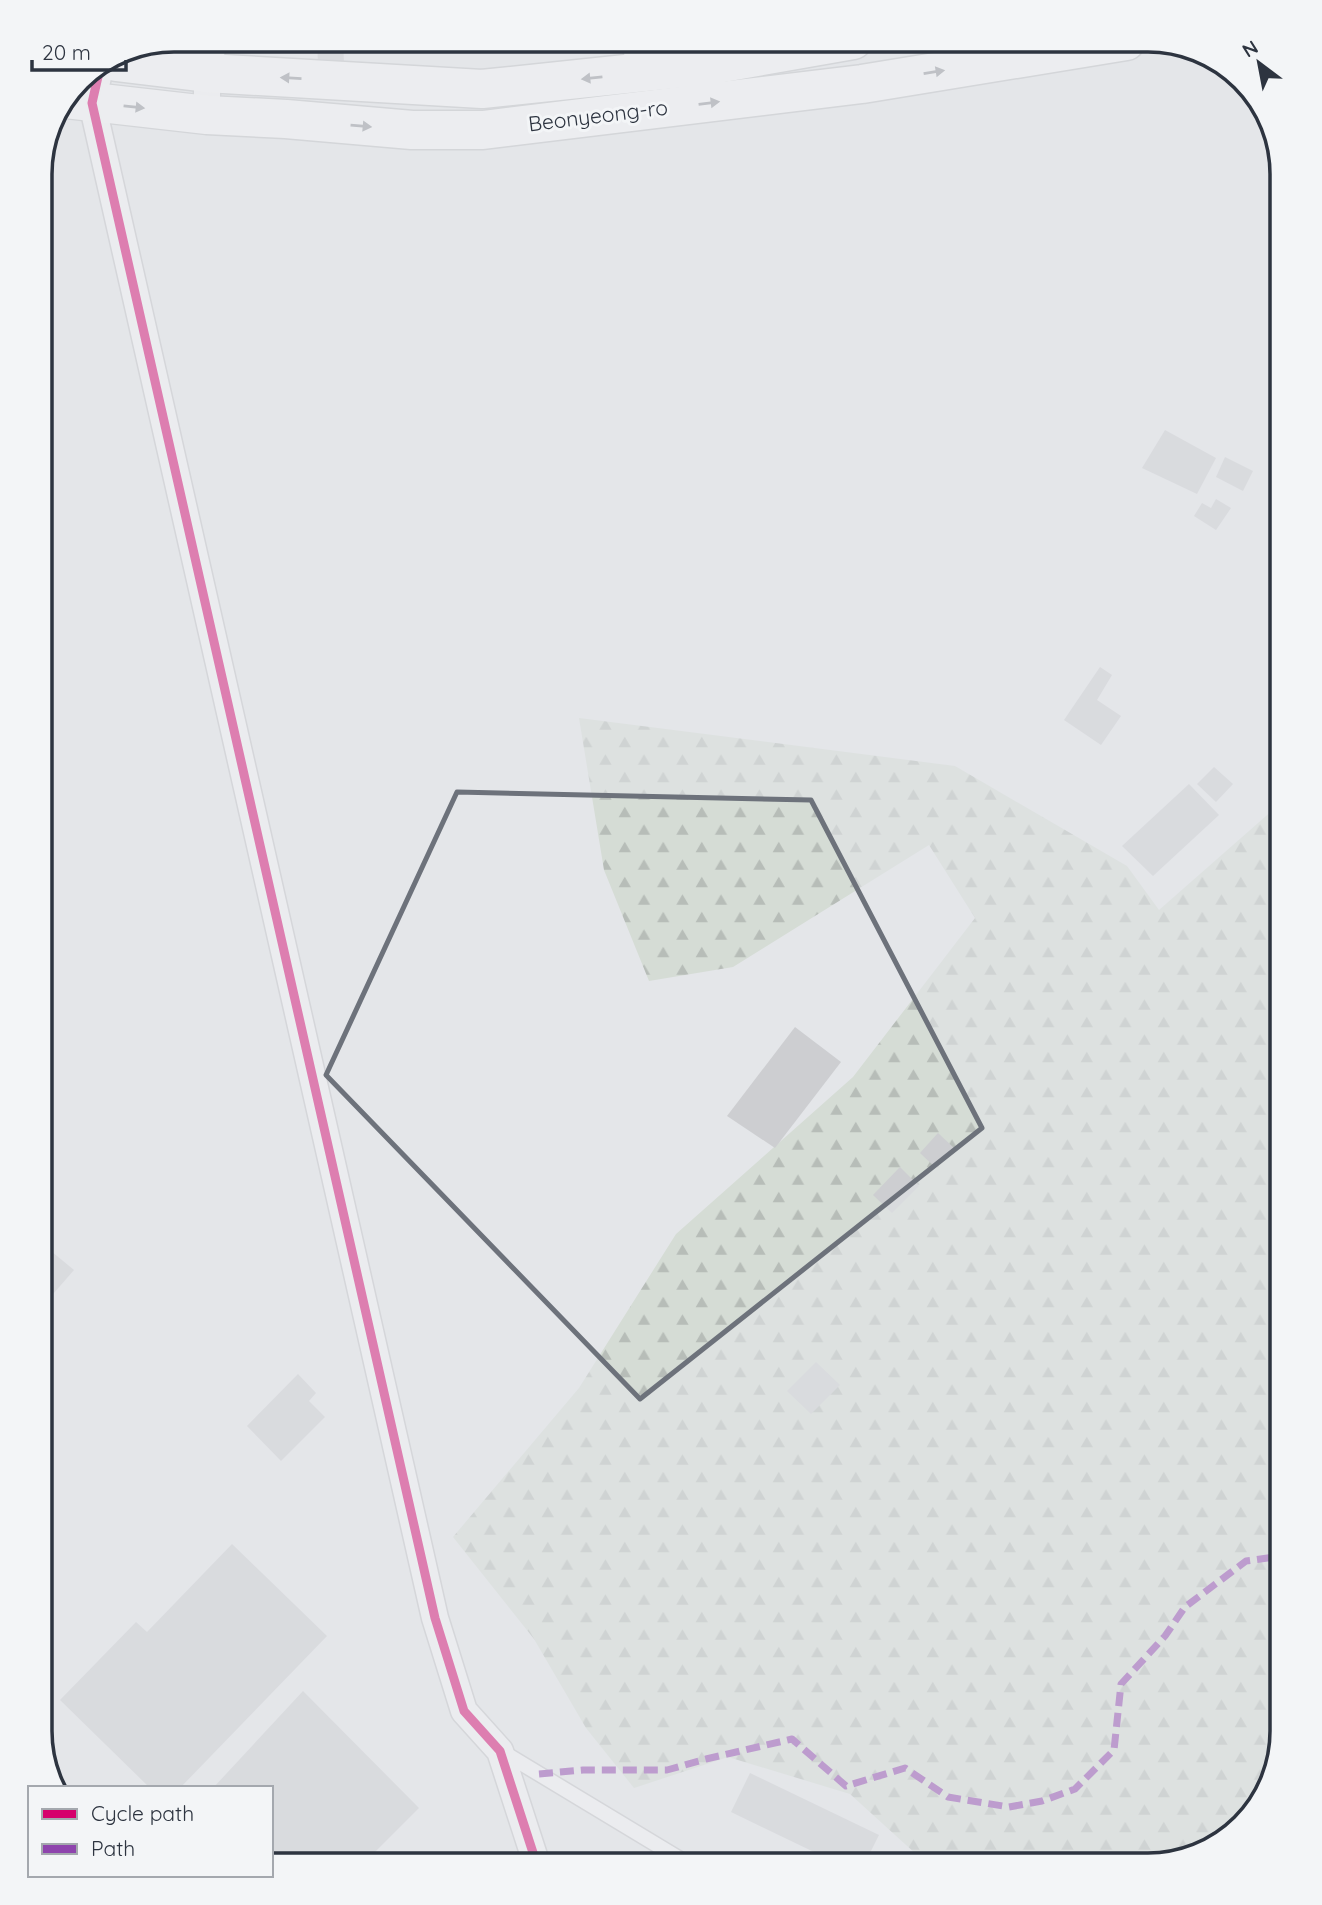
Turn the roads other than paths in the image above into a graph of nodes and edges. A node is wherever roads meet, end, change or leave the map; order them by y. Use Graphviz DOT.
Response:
graph roads {
  1 [pos="781,53"];
  2 [pos="1049,53"];
  3 [pos="210,57"];
  4 [pos="637,57"];
  5 [pos="130,61"];
  6 [pos="87,90"];
  7 [pos="86,91"];
  8 [pos="207,115"];
  9 [pos="500,1751"];
  10 [pos="533,1852"];
  11 [pos="669,1853"];
  1 -- 4 [label="main road, Beonyeong-ro"];
  8 -- 2 [label="main road, Beonyeong-ro, one-way"];
  4 -- 3 [label="main road, Beonyeong-ro, one-way"];
  3 -- 5 [label="main road, Beonyeong-ro"];
  3 -- 8 [label="street"];
  6 -- 8 [label="main road, Beonyeong-ro, one-way"];
  7 -- 9 [label="street"];
  9 -- 10 [label="street"];
  9 -- 11 [label="lane"];
}
